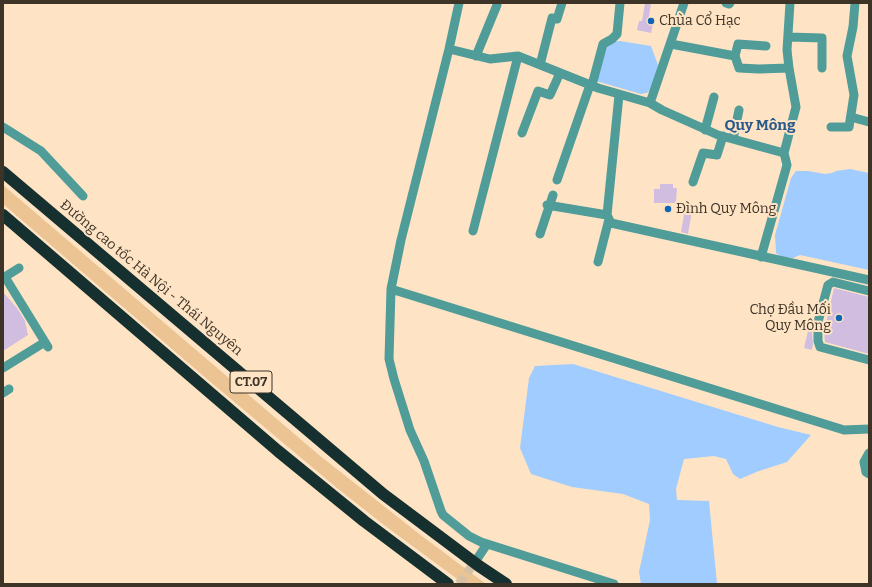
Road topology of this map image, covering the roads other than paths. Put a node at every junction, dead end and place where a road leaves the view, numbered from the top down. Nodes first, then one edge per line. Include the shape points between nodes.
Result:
1 (459, 3) edge
2 (562, 3) edge
3 (620, 3) edge
4 (684, 3) edge
5 (726, 3) edge
6 (730, 3) edge
7 (790, 3) edge
8 (855, 3) edge
9 (497, 5) dead end
10 (789, 37) junction
11 (671, 44) junction
12 (766, 46) dead end
13 (449, 49) junction
14 (476, 56) junction
15 (518, 56) junction
16 (735, 56) junction
17 (540, 65) junction
18 (789, 68) junction
19 (822, 68) dead end
20 (560, 73) junction
21 (591, 85) junction
22 (619, 95) junction
23 (714, 96) dead end
24 (650, 103) junction
25 (739, 110) dead end
26 (851, 117) junction
27 (869, 122) edge
28 (3, 127) edge
29 (831, 127) dead end
30 (705, 130) junction
31 (522, 133) dead end
32 (723, 136) junction
33 (733, 139) junction
34 (784, 153) junction
35 (3, 172) edge
36 (557, 180) dead end
37 (693, 182) dead end
38 (553, 195) dead end
39 (83, 196) dead end
40 (548, 204) junction
41 (3, 215) edge
42 (608, 217) junction
43 (473, 231) dead end
44 (540, 234) dead end
45 (761, 257) junction
46 (598, 262) dead end
47 (19, 268) dead end
48 (4, 277) edge
49 (869, 280) edge
50 (391, 289) junction
51 (869, 291) edge
52 (869, 360) edge
53 (3, 368) edge
54 (869, 429) edge
55 (869, 453) edge
56 (869, 474) edge
57 (487, 544) junction
58 (477, 559) tunnel mouth
59 (448, 584) edge
60 (506, 584) edge
61 (614, 584) edge

1 - 13 street
2 - 17 street via 557,19 552,18
3 - 21 street via 617,34 603,44
4 - 11 street
5 - 6 street
7 - 10 street
8 - 26 street via 847,56 854,95
9 - 14 street
10 - 18 street
10 - 19 street via 822,38
11 - 16 street
11 - 24 street
12 - 16 street via 738,44
13 - 14 street
13 - 50 street
14 - 15 street via 490,59
15 - 17 street
15 - 43 street
16 - 18 street via 739,68
17 - 20 street
18 - 34 street via 796,108
20 - 21 street
20 - 31 street via 550,95 538,92
21 - 22 street
21 - 36 street
22 - 24 street
22 - 42 street
23 - 30 street
24 - 30 street
25 - 33 street
26 - 27 street
26 - 29 street via 849,127
28 - 39 street via 42,151
30 - 32 street
32 - 33 street
32 - 37 street via 717,155 703,153
33 - 34 street
34 - 45 street via 787,165
35 - 60 highway, Đường cao tốc Hà Nội - Thái Nguyên / CT.07 via 383,494
38 - 40 street
40 - 42 street
40 - 44 street
41 - 59 highway, CT.07 via 285,456 364,521
42 - 45 street via 611,223
42 - 46 street
45 - 49 street
47 - 48 street
48 - 53 street via 46,344
50 - 54 street via 844,430
50 - 57 street via 389,359 410,430 443,515 469,536
51 - 52 street via 833,282 828,285 818,322 818,341 820,347
55 - 56 street via 864,462
57 - 58 street
57 - 61 street

